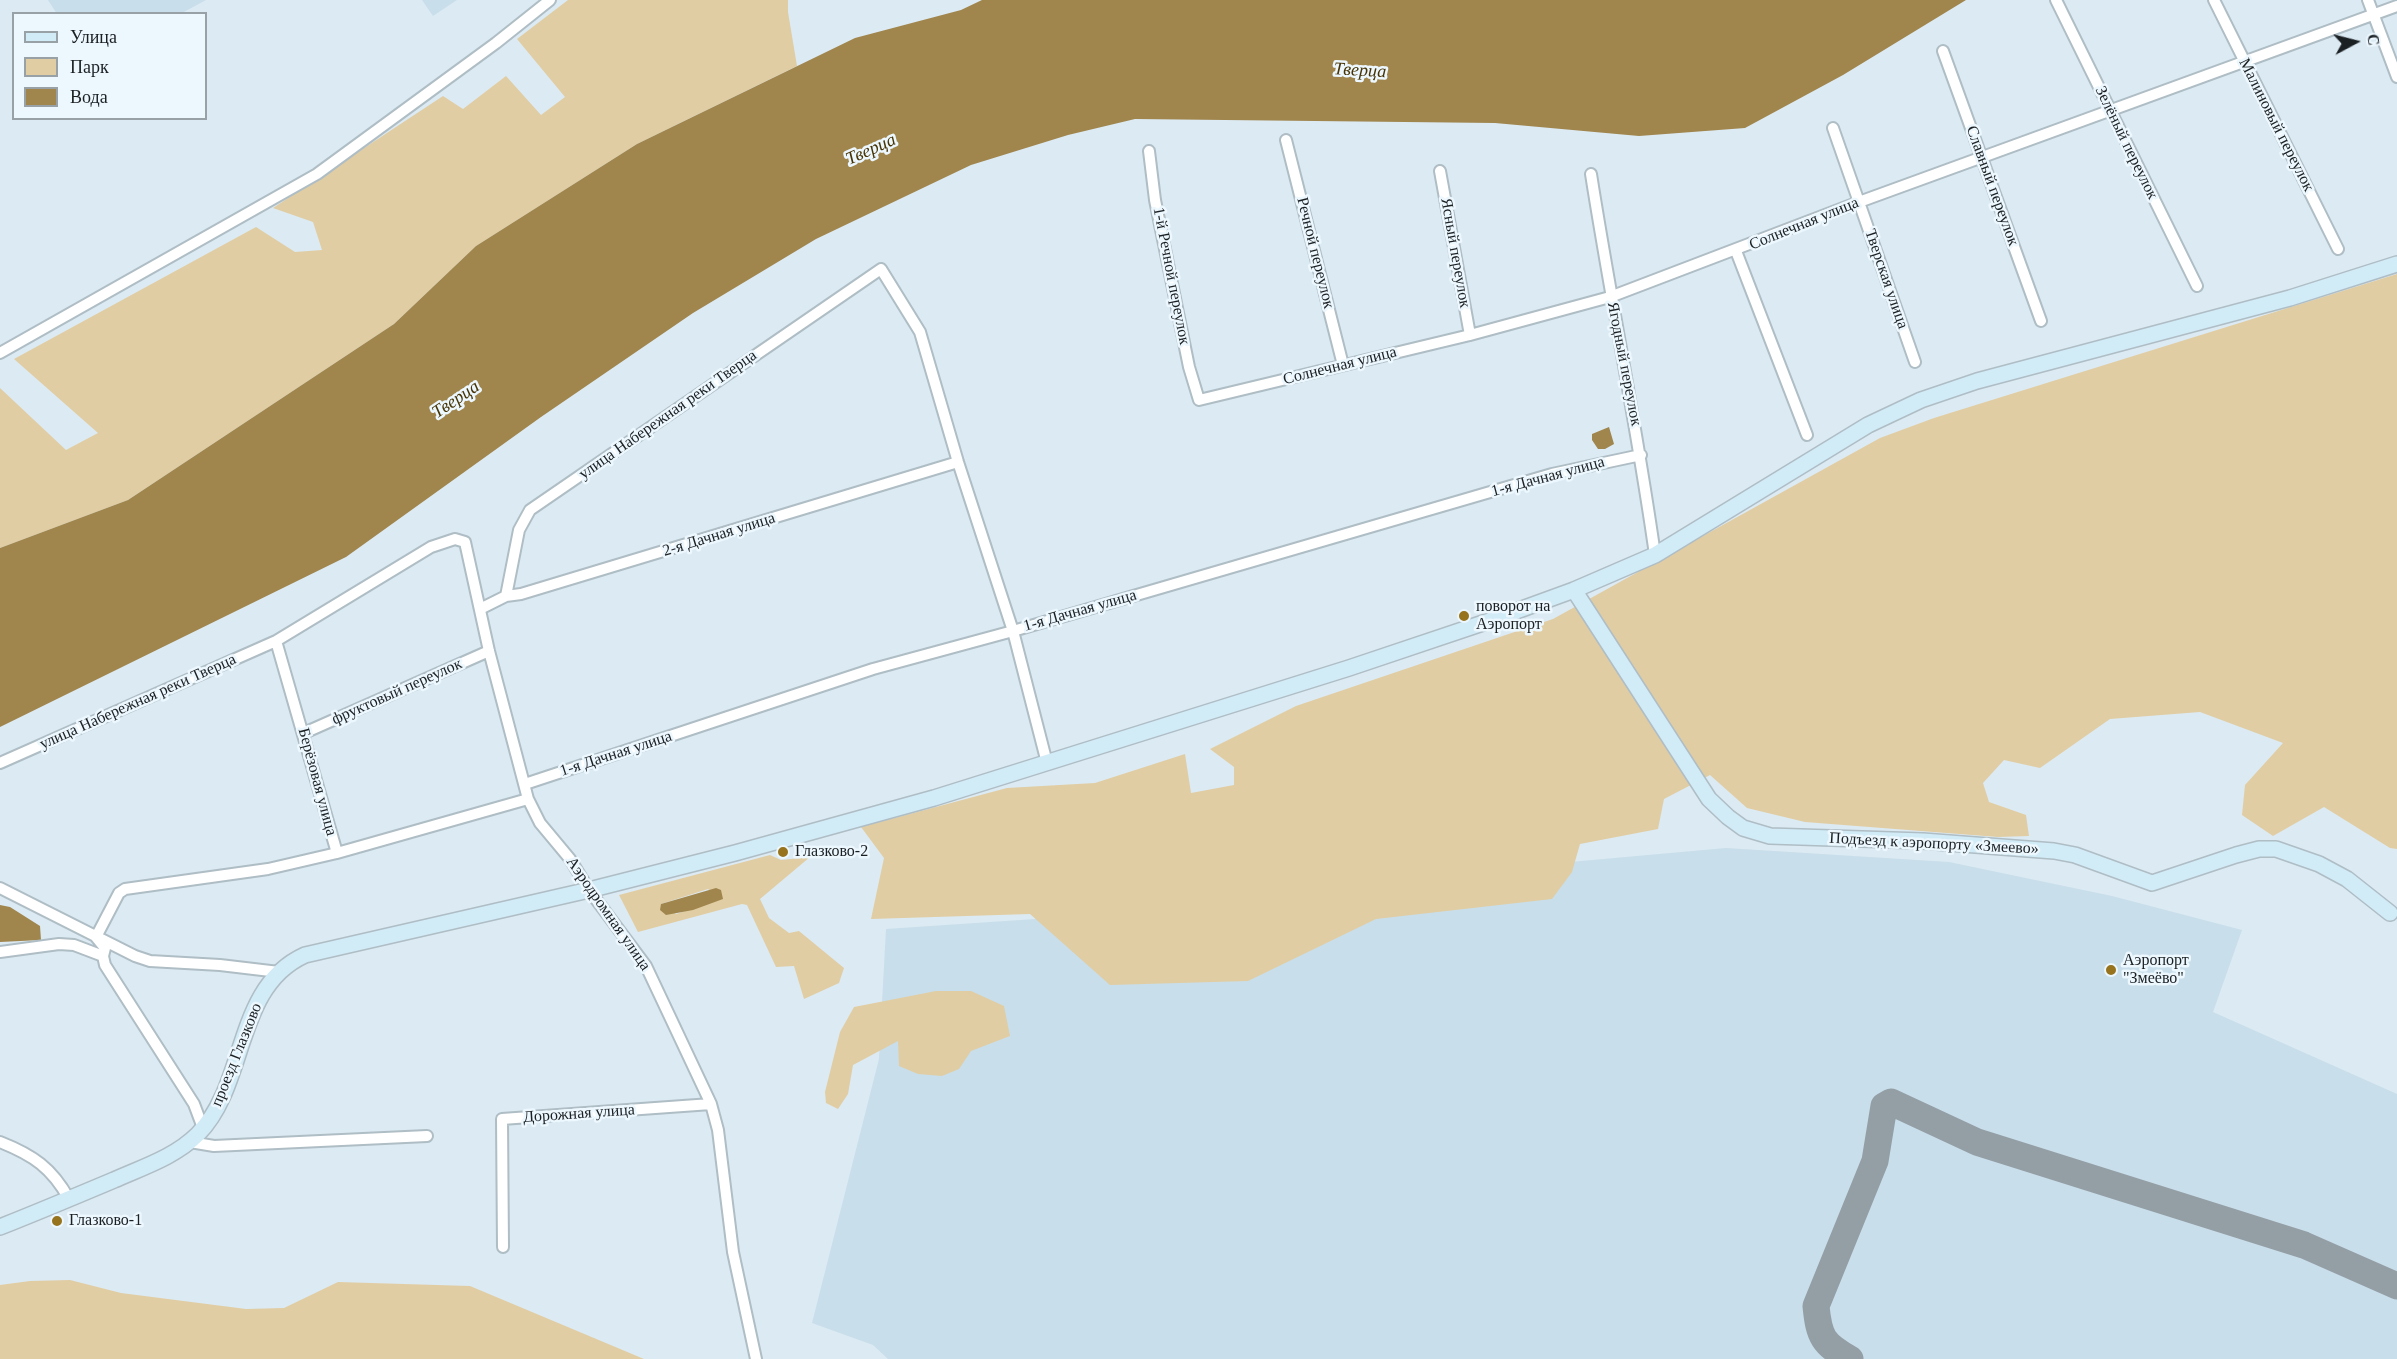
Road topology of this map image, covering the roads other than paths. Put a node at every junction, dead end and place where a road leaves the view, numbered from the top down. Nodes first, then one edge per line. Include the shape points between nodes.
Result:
1 (550, 0) edge
2 (2056, 0) edge
3 (2214, 0) edge
4 (2368, 0) edge
5 (2397, 6) edge
6 (2374, 15) junction
7 (1942, 51) dead end
8 (2245, 62) junction
9 (2397, 77) edge
10 (2110, 111) junction
11 (1833, 128) dead end
12 (1286, 140) dead end
13 (1149, 151) dead end
14 (1982, 157) junction
15 (1440, 171) dead end
16 (1591, 174) dead end
17 (1859, 202) junction
18 (2338, 249) dead end
19 (1736, 251) junction
20 (2397, 264) edge
21 (2197, 286) dead end
22 (1610, 297) junction
23 (2041, 321) dead end
24 (1470, 334) junction
25 (0, 353) edge
26 (1915, 362) dead end
27 (1343, 365) junction
28 (1198, 400) joint
29 (1807, 435) dead end
30 (1641, 455) junction
31 (958, 462) junction
32 (1655, 555) junction
33 (1574, 590) junction
34 (506, 596) junction
35 (480, 609) junction
36 (1013, 631) junction
37 (276, 641) junction
38 (489, 651) junction
39 (304, 733) junction
40 (0, 763) edge
41 (1047, 763) junction
42 (525, 784) junction
43 (528, 798) junction
44 (337, 853) junction
45 (0, 888) edge
46 (589, 890) junction
47 (2390, 913) dead end
48 (96, 937) junction
49 (0, 952) edge
50 (103, 956) junction
51 (279, 972) junction
52 (711, 1104) junction
53 (203, 1128) junction
54 (427, 1136) dead end
55 (0, 1142) edge
56 (190, 1142) junction
57 (69, 1199) junction
58 (0, 1227) edge
59 (503, 1247) dead end
60 (756, 1359) edge

1 - 25 street via 317,174
2 - 10 street, Зелёный переулок
3 - 8 street, Малиновый переулок
4 - 6 street
5 - 6 street, Солнечная улица
6 - 8 street, Солнечная улица
6 - 9 street
7 - 14 street, Славный переулок
8 - 10 street, Солнечная улица
8 - 18 street, Малиновый переулок
10 - 14 street, Солнечная улица
10 - 21 street, Зелёный переулок
11 - 17 street, Тверская улица
12 - 27 street, Речной переулок
13 - 28 street, 1-й Речной переулок via 1155,200
14 - 17 street, Солнечная улица
14 - 23 street, Славный переулок
15 - 24 street, Ясный переулок
16 - 22 street, Ягодный переулок
17 - 19 street, Солнечная улица
17 - 26 street, Тверская улица
19 - 22 street, Солнечная улица
19 - 29 street
20 - 32 main road, проезд Глазково via 2290,298 1977,381 1921,400 1849,436
22 - 24 street, Солнечная улица
22 - 30 street, Ягодный переулок
24 - 27 street, Солнечная улица
27 - 28 street, Солнечная улица
30 - 32 street, Ягодный переулок
30 - 36 street, 1-я Дачная улица via 1552,474
31 - 34 street, 2-я Дачная улица
31 - 34 street, улица Набережная реки Тверца via 920,332 881,269 530,510 519,530
31 - 36 street
32 - 33 main road, проезд Глазково
33 - 41 main road, проезд Глазково via 1349,668
33 - 47 main road, Подъезд к аэропорту «Змеево» via 1704,791 1728,817 1753,832 2054,851 2151,883 2236,855 2276,849 2347,879
34 - 35 street, 2-я Дачная улица
35 - 37 street, Аэродромная улица via 465,542 455,539 431,547
35 - 38 street, Аэродромная улица
36 - 41 street
36 - 42 street, 1-я Дачная улица via 873,669
37 - 39 street, Берёзовая улица
37 - 40 street, улица Набережная реки Тверца
38 - 39 street, фруктовый переулок
38 - 42 street, Аэродромная улица
39 - 44 street, Берёзовая улица
41 - 46 main road, проезд Глазково via 934,798
42 - 43 street, Аэродромная улица
43 - 44 street
43 - 46 street, Аэродромная улица via 540,823 570,858
44 - 48 street, Берёзовая улица via 268,869 125,889 119,893
45 - 48 street
46 - 51 main road, проезд Глазково via 323,949 296,959
46 - 52 street, Аэродромная улица via 646,966
48 - 50 street via 105,948
48 - 51 street via 150,961
49 - 50 street via 59,944
50 - 53 street via 105,965 194,1104
51 - 53 main road, проезд Глазково via 258,1000 221,1100
52 - 59 street, Дорожная улица via 502,1119
52 - 60 street, Аэродромная улица via 718,1130 733,1252
53 - 56 main road, проезд Глазково
54 - 56 street via 214,1146
55 - 57 street via 30,1154 60,1182
56 - 57 main road, проезд Глазково via 162,1159
57 - 58 main road, проезд Глазково

